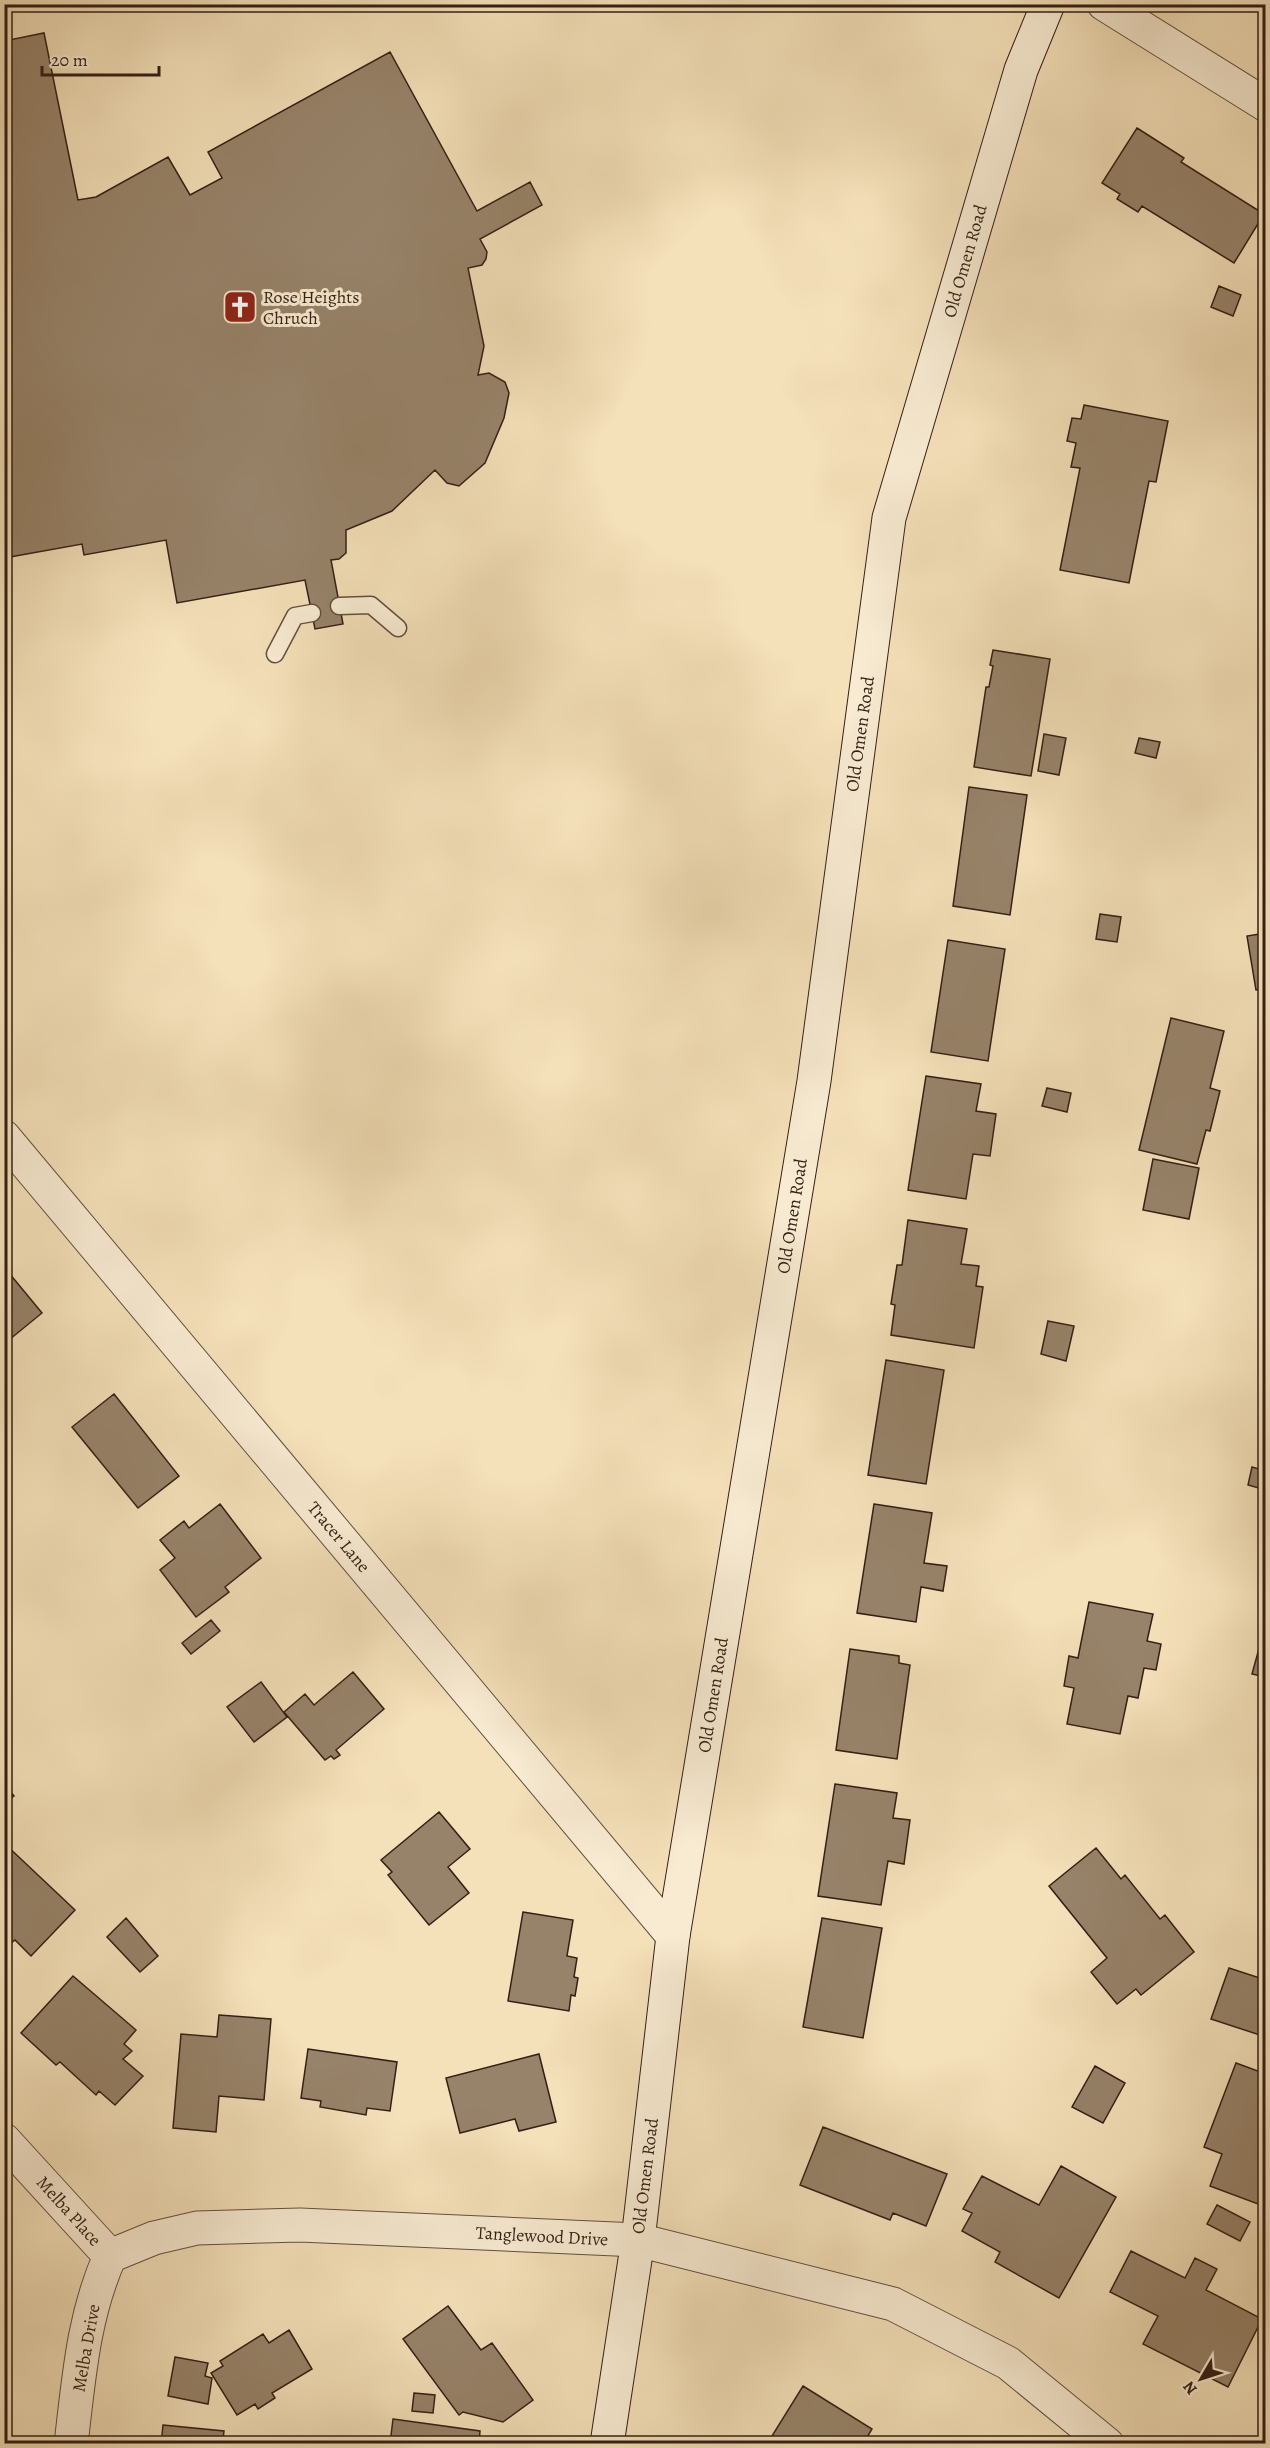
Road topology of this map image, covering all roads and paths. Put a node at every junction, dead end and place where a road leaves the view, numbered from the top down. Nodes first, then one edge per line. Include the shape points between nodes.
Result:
1 (1048, 4) edge
2 (1104, 4) edge
3 (1266, 105) edge
4 (339, 606) dead end
5 (312, 613) dead end
6 (398, 627) dead end
7 (275, 654) dead end
8 (6, 1142) edge
9 (673, 1936) junction
10 (4, 2140) edge
11 (638, 2240) junction
12 (110, 2256) junction
13 (71, 2444) edge
14 (607, 2444) edge
15 (1107, 2444) edge

1 - 9 street, Old Omen Road via 1021,70 889,518 814,1081
2 - 3 street
4 - 6 lane via 371,605
5 - 7 lane via 295,616
8 - 9 street, Tracer Lane
9 - 11 street, Old Omen Road
10 - 12 street, Melba Place
11 - 12 street, Tanglewood Drive via 288,2225 196,2228 154,2238
11 - 14 street, Old Omen Road
11 - 15 street, Tanglewood Drive via 893,2304 1008,2364
12 - 13 street, Melba Drive via 85,2329

